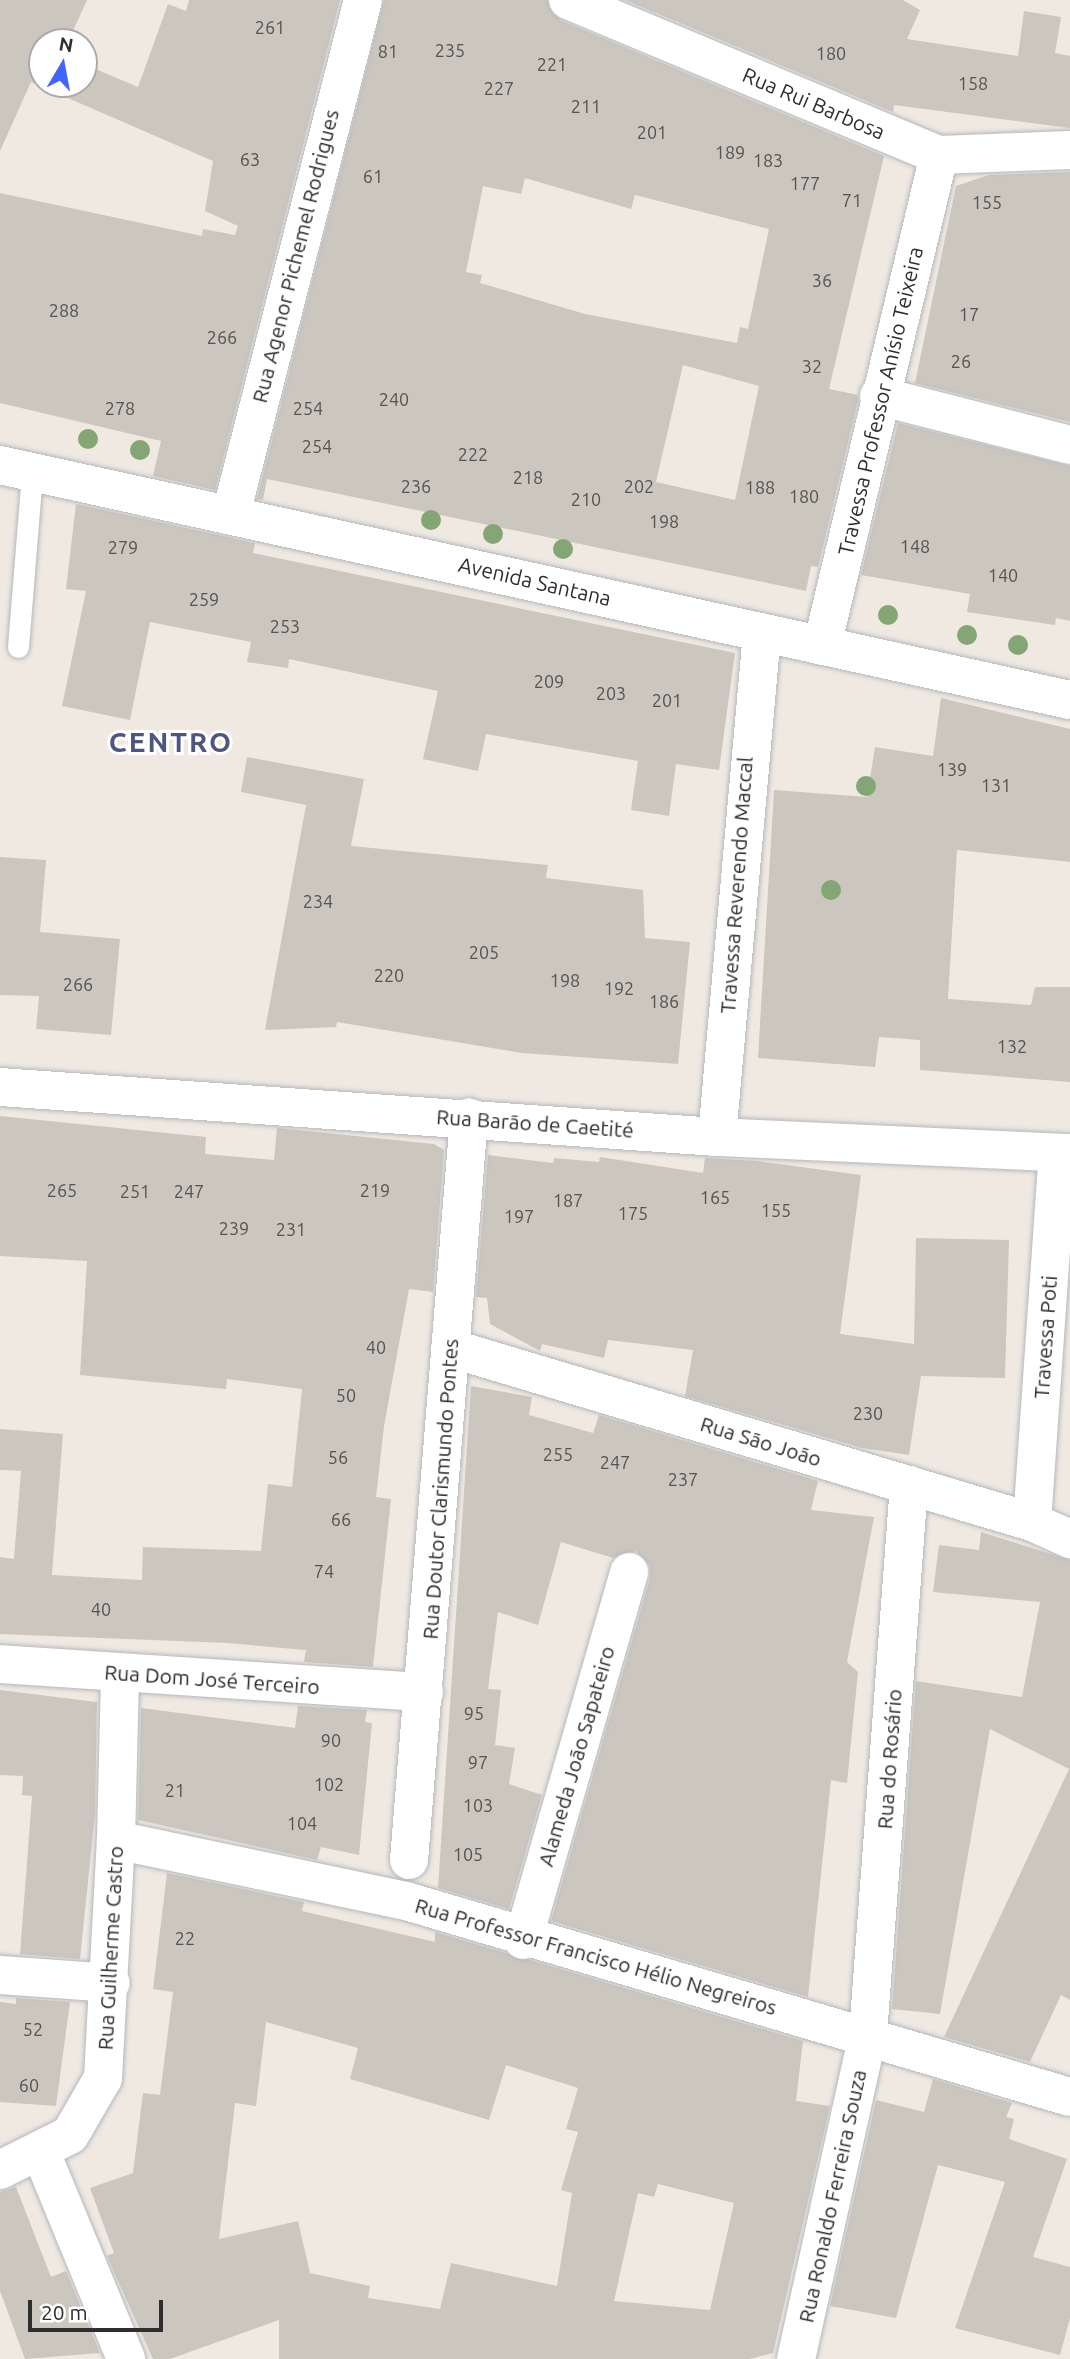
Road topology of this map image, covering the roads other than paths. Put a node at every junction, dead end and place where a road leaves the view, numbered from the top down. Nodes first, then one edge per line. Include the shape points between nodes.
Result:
1 (363, 0) edge
2 (568, 0) edge
3 (1070, 150) edge
4 (939, 155) junction
5 (879, 396) junction
6 (1070, 445) edge
7 (16, 469) edge
8 (230, 514) junction
9 (762, 633) junction
10 (822, 646) junction
11 (18, 647) dead end
12 (1070, 700) edge
13 (0, 1087) edge
14 (469, 1117) junction
15 (717, 1137) junction
16 (1064, 1153) edge
17 (450, 1348) junction
18 (909, 1485) junction
19 (1032, 1522) junction
20 (1070, 1539) edge
21 (629, 1572) dead end
22 (0, 1664) edge
23 (120, 1674) junction
24 (424, 1692) junction
25 (116, 1840) junction
26 (409, 1860) dead end
27 (523, 1940) junction
28 (0, 1975) edge
29 (111, 1983) junction
30 (869, 2034) junction
31 (1070, 2097) edge
32 (40, 2150) junction
33 (0, 2170) edge
34 (126, 2359) edge
35 (796, 2359) edge

1 - 8 street, Rua Agenor Pichemel Rodrigues
2 - 4 street, Rua Rui Barbosa
3 - 4 street, Rua Rui Barbosa
4 - 5 street, Travessa Professor Anísio Teixeira
5 - 6 street
5 - 10 street, Travessa Professor Anísio Teixeira
7 - 8 street, Avenida Santana
7 - 11 lane
8 - 9 street, Avenida Santana
9 - 10 street, Avenida Santana
9 - 15 street, Travessa Reverendo Maccal
10 - 12 street, Avenida Santana
13 - 14 street, Rua Barão de Caetité
14 - 15 street, Rua Barão de Caetité
14 - 17 street, Rua Doutor Clarismundo Pontes
15 - 16 street, Rua Barão de Caetité
16 - 19 street, Travessa Poti
17 - 18 street, Rua São João
17 - 24 street, Rua Doutor Clarismundo Pontes
18 - 19 street, Rua São João
18 - 30 street, Rua do Rosário
19 - 20 street, Rua São João
21 - 27 street, Alameda João Sapateiro
22 - 23 street, Rua Dom José Terceiro
23 - 24 street, Rua Dom José Terceiro
23 - 25 street, Rua Guilherme Castro
24 - 26 street, Rua Doutor Clarismundo Pontes
25 - 27 street, Rua Professor Francisco Hélio Negreiros via 406,1901
25 - 29 street, Rua Guilherme Castro
27 - 30 street, Rua Professor Francisco Hélio Negreiros
28 - 29 street
29 - 32 street, Rua Guilherme Castro via 99,2088 70,2136
30 - 31 street, Rua Professor Francisco Hélio Negreiros
30 - 35 street, Rua Ronaldo Ferreira Souza
32 - 33 street, Rua Guilherme Castro
32 - 34 street

